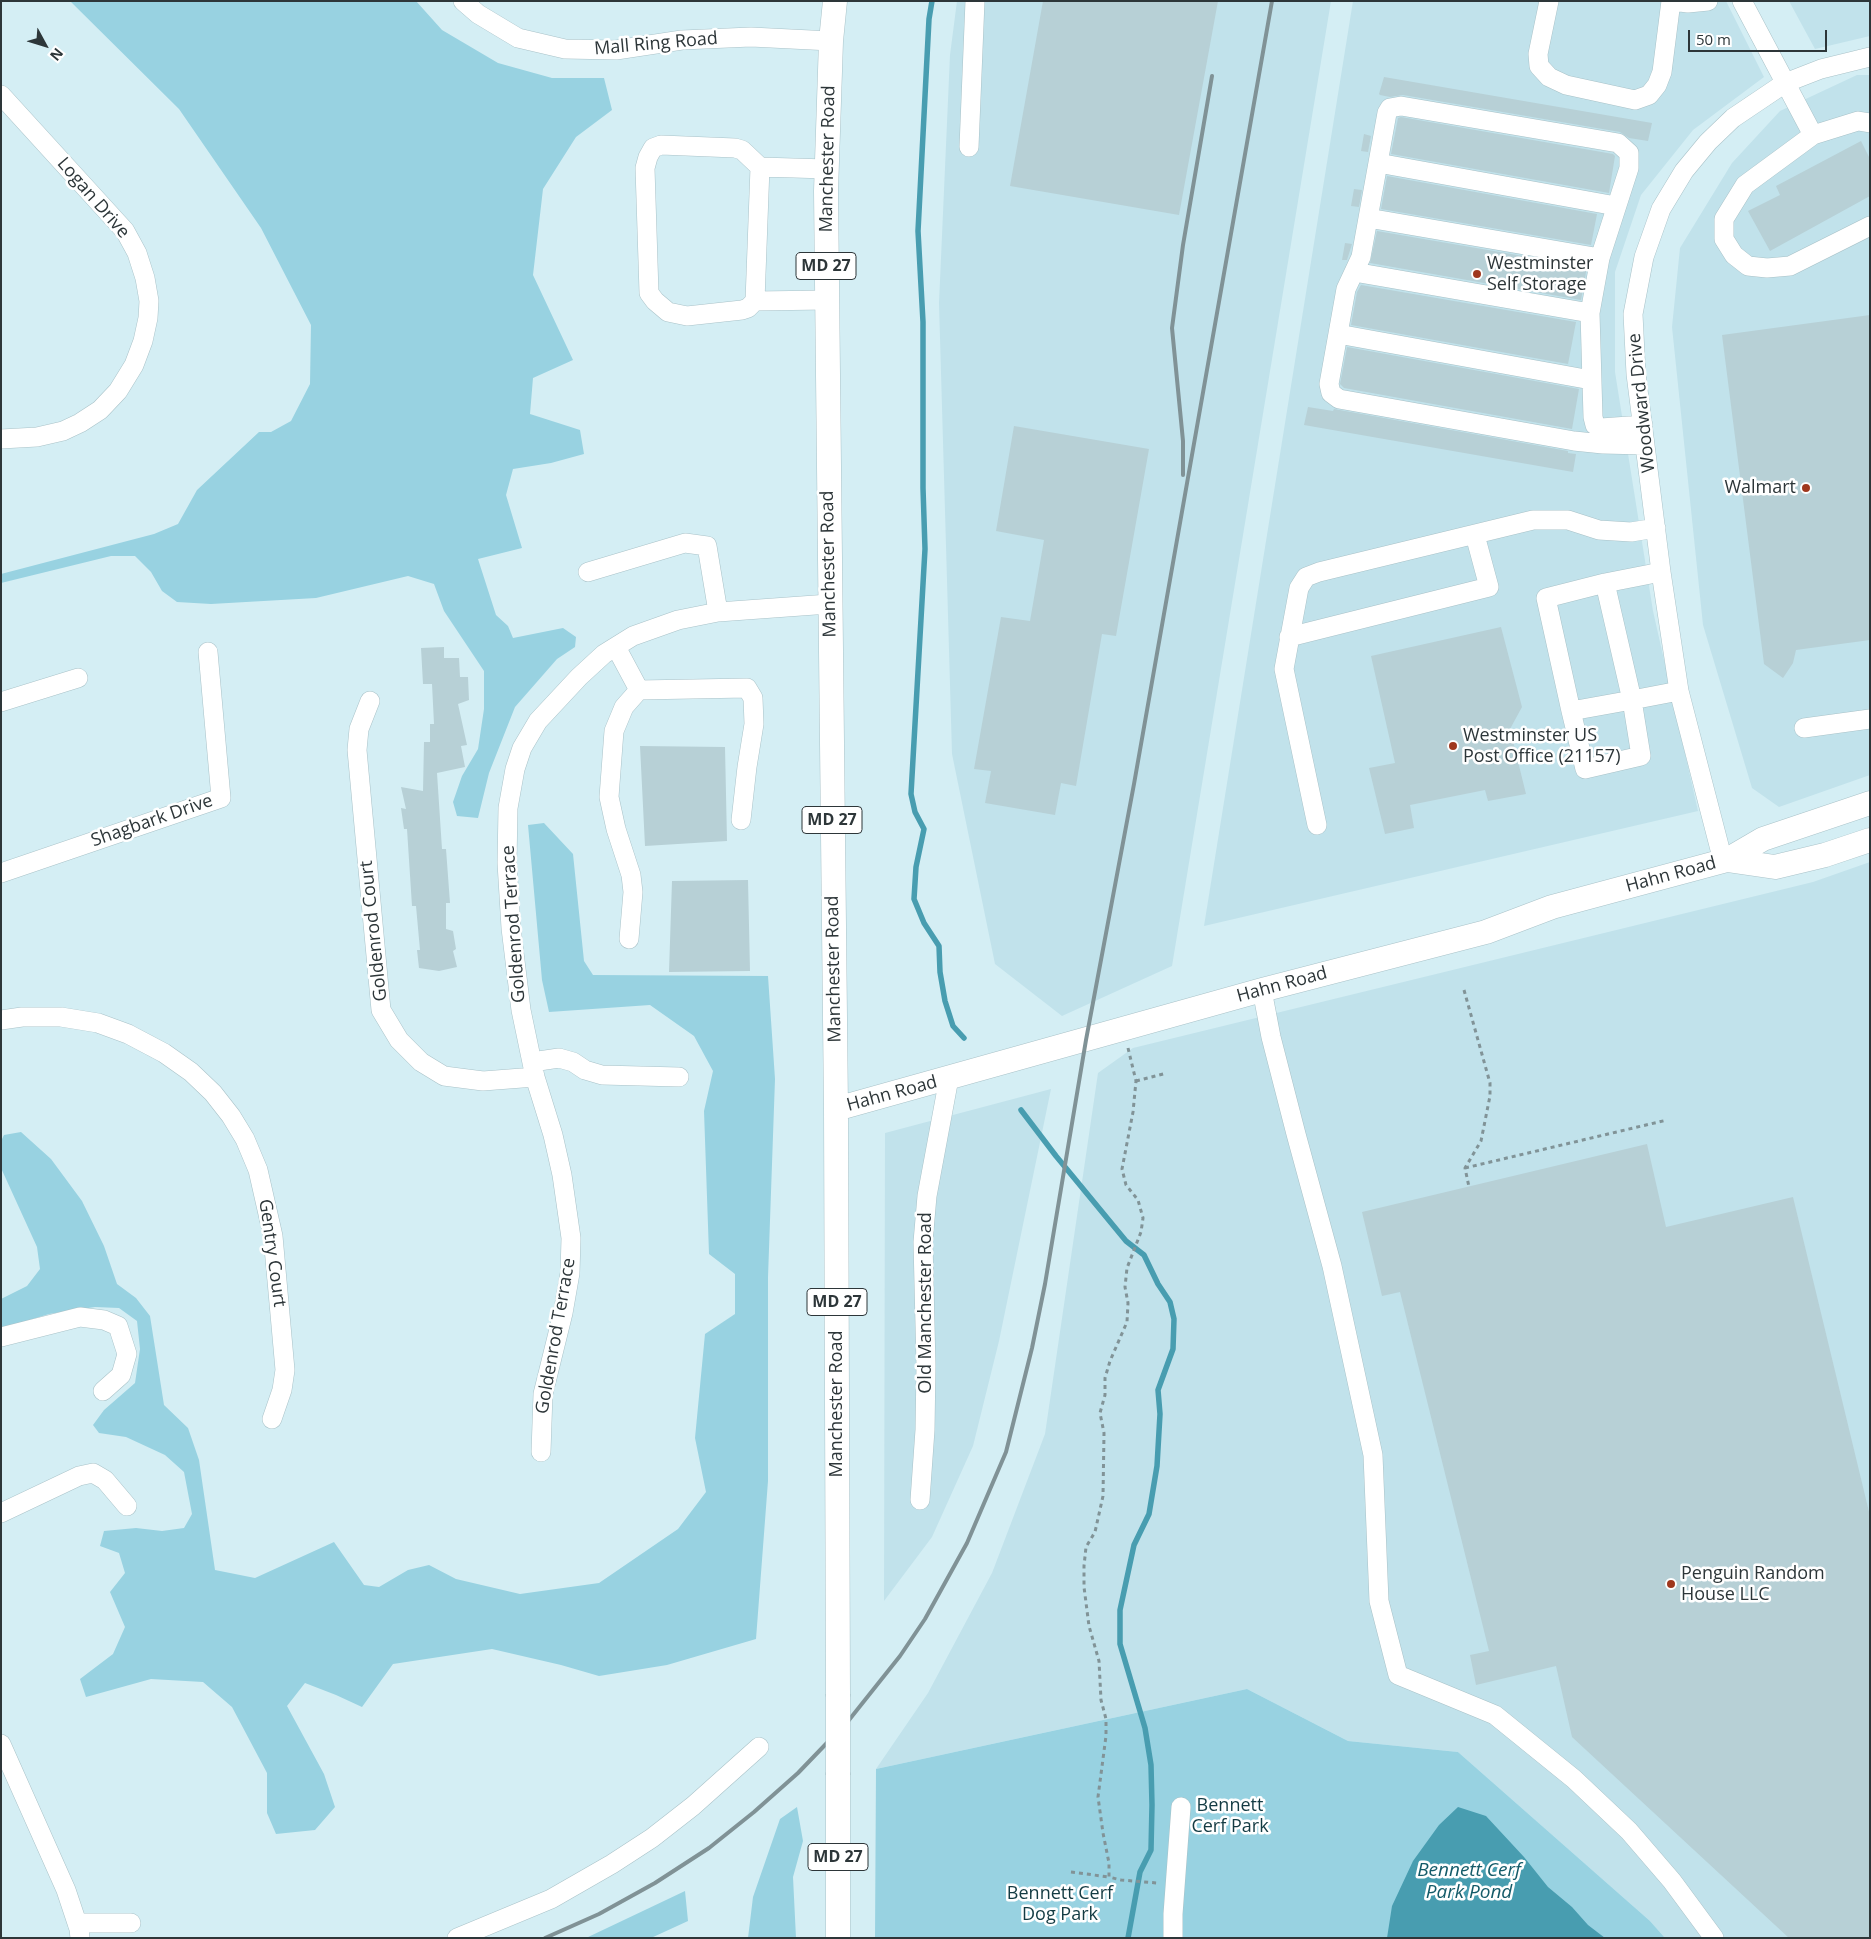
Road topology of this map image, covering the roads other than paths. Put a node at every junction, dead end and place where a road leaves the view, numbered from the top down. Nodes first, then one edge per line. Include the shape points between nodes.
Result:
1 (464, 1) edge
2 (835, 1) edge
3 (975, 1) edge
4 (1549, 1) edge
5 (1672, 1) edge
6 (1708, 1) edge
7 (1742, 1) edge
8 (831, 41) junction
9 (1870, 57) edge
10 (1784, 83) junction
11 (1, 94) edge
12 (1870, 124) edge
13 (1813, 135) junction
14 (969, 147) dead end
15 (1378, 163) junction
16 (760, 167) junction
17 (826, 169) junction
18 (1616, 206) junction
19 (1368, 218) junction
20 (1870, 226) edge
21 (1600, 258) junction
22 (1354, 272) junction
23 (827, 300) junction
24 (755, 301) junction
25 (1590, 313) junction
26 (1338, 334) junction
27 (1592, 380) junction
28 (1643, 425) junction
29 (1, 438) edge
30 (1645, 445) junction
31 (1656, 528) junction
32 (1475, 536) junction
33 (588, 572) dead end
34 (1661, 572) junction
35 (1604, 583) junction
36 (829, 604) junction
37 (718, 612) junction
38 (1289, 638) junction
39 (616, 647) junction
40 (208, 652) dead end
41 (78, 678) dead end
42 (639, 690) junction
43 (1679, 690) junction
44 (1632, 700) junction
45 (370, 701) dead end
46 (1, 702) edge
47 (1571, 711) junction
48 (1870, 718) edge
49 (1804, 728) dead end
50 (1870, 802) edge
51 (741, 820) dead end
52 (1316, 825) dead end
53 (1870, 840) edge
54 (1725, 861) junction
55 (1, 873) edge
56 (629, 939) dead end
57 (1262, 990) junction
58 (1, 1020) edge
59 (533, 1069) junction
60 (679, 1077) dead end
61 (949, 1078) junction
62 (836, 1108) junction
63 (1, 1337) edge
64 (103, 1391) dead end
65 (272, 1419) dead end
66 (541, 1452) dead end
67 (920, 1500) dead end
68 (127, 1506) dead end
69 (1, 1513) edge
70 (1, 1744) edge
71 (759, 1747) dead end
72 (1181, 1807) dead end
73 (131, 1923) dead end
74 (78, 1930) edge
75 (457, 1938) edge
76 (838, 1938) edge
77 (1173, 1938) edge
78 (1714, 1938) edge

1 - 8 street, Mall Ring Road via 478,14 518,38 565,49 616,50 682,40 751,37
2 - 8 main road, Manchester Road / MD 27
3 - 14 street
4 - 5 street via 1538,54 1539,66 1549,77 1566,85 1635,100 1649,95 1662,72
5 - 6 street
7 - 10 street
8 - 17 main road, Manchester Road / MD 27
9 - 10 street, Woodward Drive via 1821,69
10 - 13 street
10 - 28 street, Woodward Drive via 1733,118 1708,142 1684,171 1661,209 1644,257 1633,314
11 - 29 street, Logan Drive via 125,231 137,253 149,301 143,341 134,365 118,392 100,410 63,431 37,437
12 - 13 street via 1858,121
13 - 20 street via 1744,185 1724,219 1724,239 1734,255 1748,266 1790,266
15 - 18 street
15 - 18 street via 1387,113 1396,106 1618,143 1627,149 1631,158
15 - 19 street
16 - 17 street
16 - 24 street
16 - 24 street via 742,150 735,148 661,145 653,148 645,168 649,293 654,301 668,312 687,316 742,310
17 - 23 main road, Manchester Road / MD 27
18 - 21 street
19 - 21 street
19 - 22 street
21 - 25 street
22 - 25 street
22 - 26 street via 1346,289
23 - 24 street
23 - 36 main road, Manchester Road / MD 27
25 - 27 street
26 - 27 street
26 - 30 street via 1328,388 1336,398 1574,441
27 - 28 street via 1595,425 1601,428
28 - 30 street, Woodward Drive
30 - 31 street, Woodward Drive
31 - 32 street via 1631,532 1599,530 1568,520 1533,520
31 - 34 street, Woodward Drive
32 - 38 street via 1306,576 1299,588
32 - 38 street via 1489,587
33 - 37 street via 685,543 708,546
34 - 35 street
34 - 43 street, Woodward Drive
35 - 44 street
35 - 47 street via 1546,598
36 - 37 street, Goldenrod Terrace
36 - 62 main road, Manchester Road / MD 27
37 - 39 street, Goldenrod Terrace via 678,620 633,636
38 - 52 street via 1284,670
39 - 42 street
39 - 59 street, Goldenrod Terrace via 579,677 538,721 522,748 515,769 508,808 506,863 521,1010
40 - 55 street, Shagbark Drive via 221,798
41 - 46 street
42 - 51 street via 747,688 753,698 754,724
42 - 56 street via 624,707 614,732 609,797 631,874 633,892
43 - 44 street
43 - 54 street, Woodward Drive
44 - 47 street
44 - 47 street via 1641,756 1585,769
45 - 59 street, Goldenrod Court via 359,729 357,750 381,1010 399,1040 420,1062 444,1076 483,1081
48 - 49 street
50 - 54 main road, Hahn Road via 1763,839
53 - 54 main road, Hahn Road via 1775,867
54 - 57 main road, Hahn Road via 1552,907 1486,932
57 - 61 main road, Hahn Road
57 - 78 street via 1271,1037 1332,1266 1373,1455 1379,1601 1398,1675 1495,1715 1574,1780 1647,1852
58 - 65 street, Gentry Court via 22,1016 61,1017 98,1023 128,1034 191,1072 231,1116 258,1170 273,1236 284,1370 282,1390
59 - 60 street, Goldenrod Court via 559,1058 602,1075
59 - 66 street, Goldenrod Terrace via 562,1175 571,1238 570,1273 563,1313 543,1394
61 - 62 main road, Hahn Road
61 - 67 street, Old Manchester Road via 929,1186 923,1242 926,1384
62 - 76 main road, Manchester Road / MD 27, bridge
63 - 64 street via 80,1317 104,1320 118,1326 127,1354 122,1375
68 - 69 street via 105,1480 93,1473 79,1476
70 - 74 street via 66,1890
71 - 75 street via 693,1806 612,1864 551,1898
72 - 77 street
73 - 74 street

